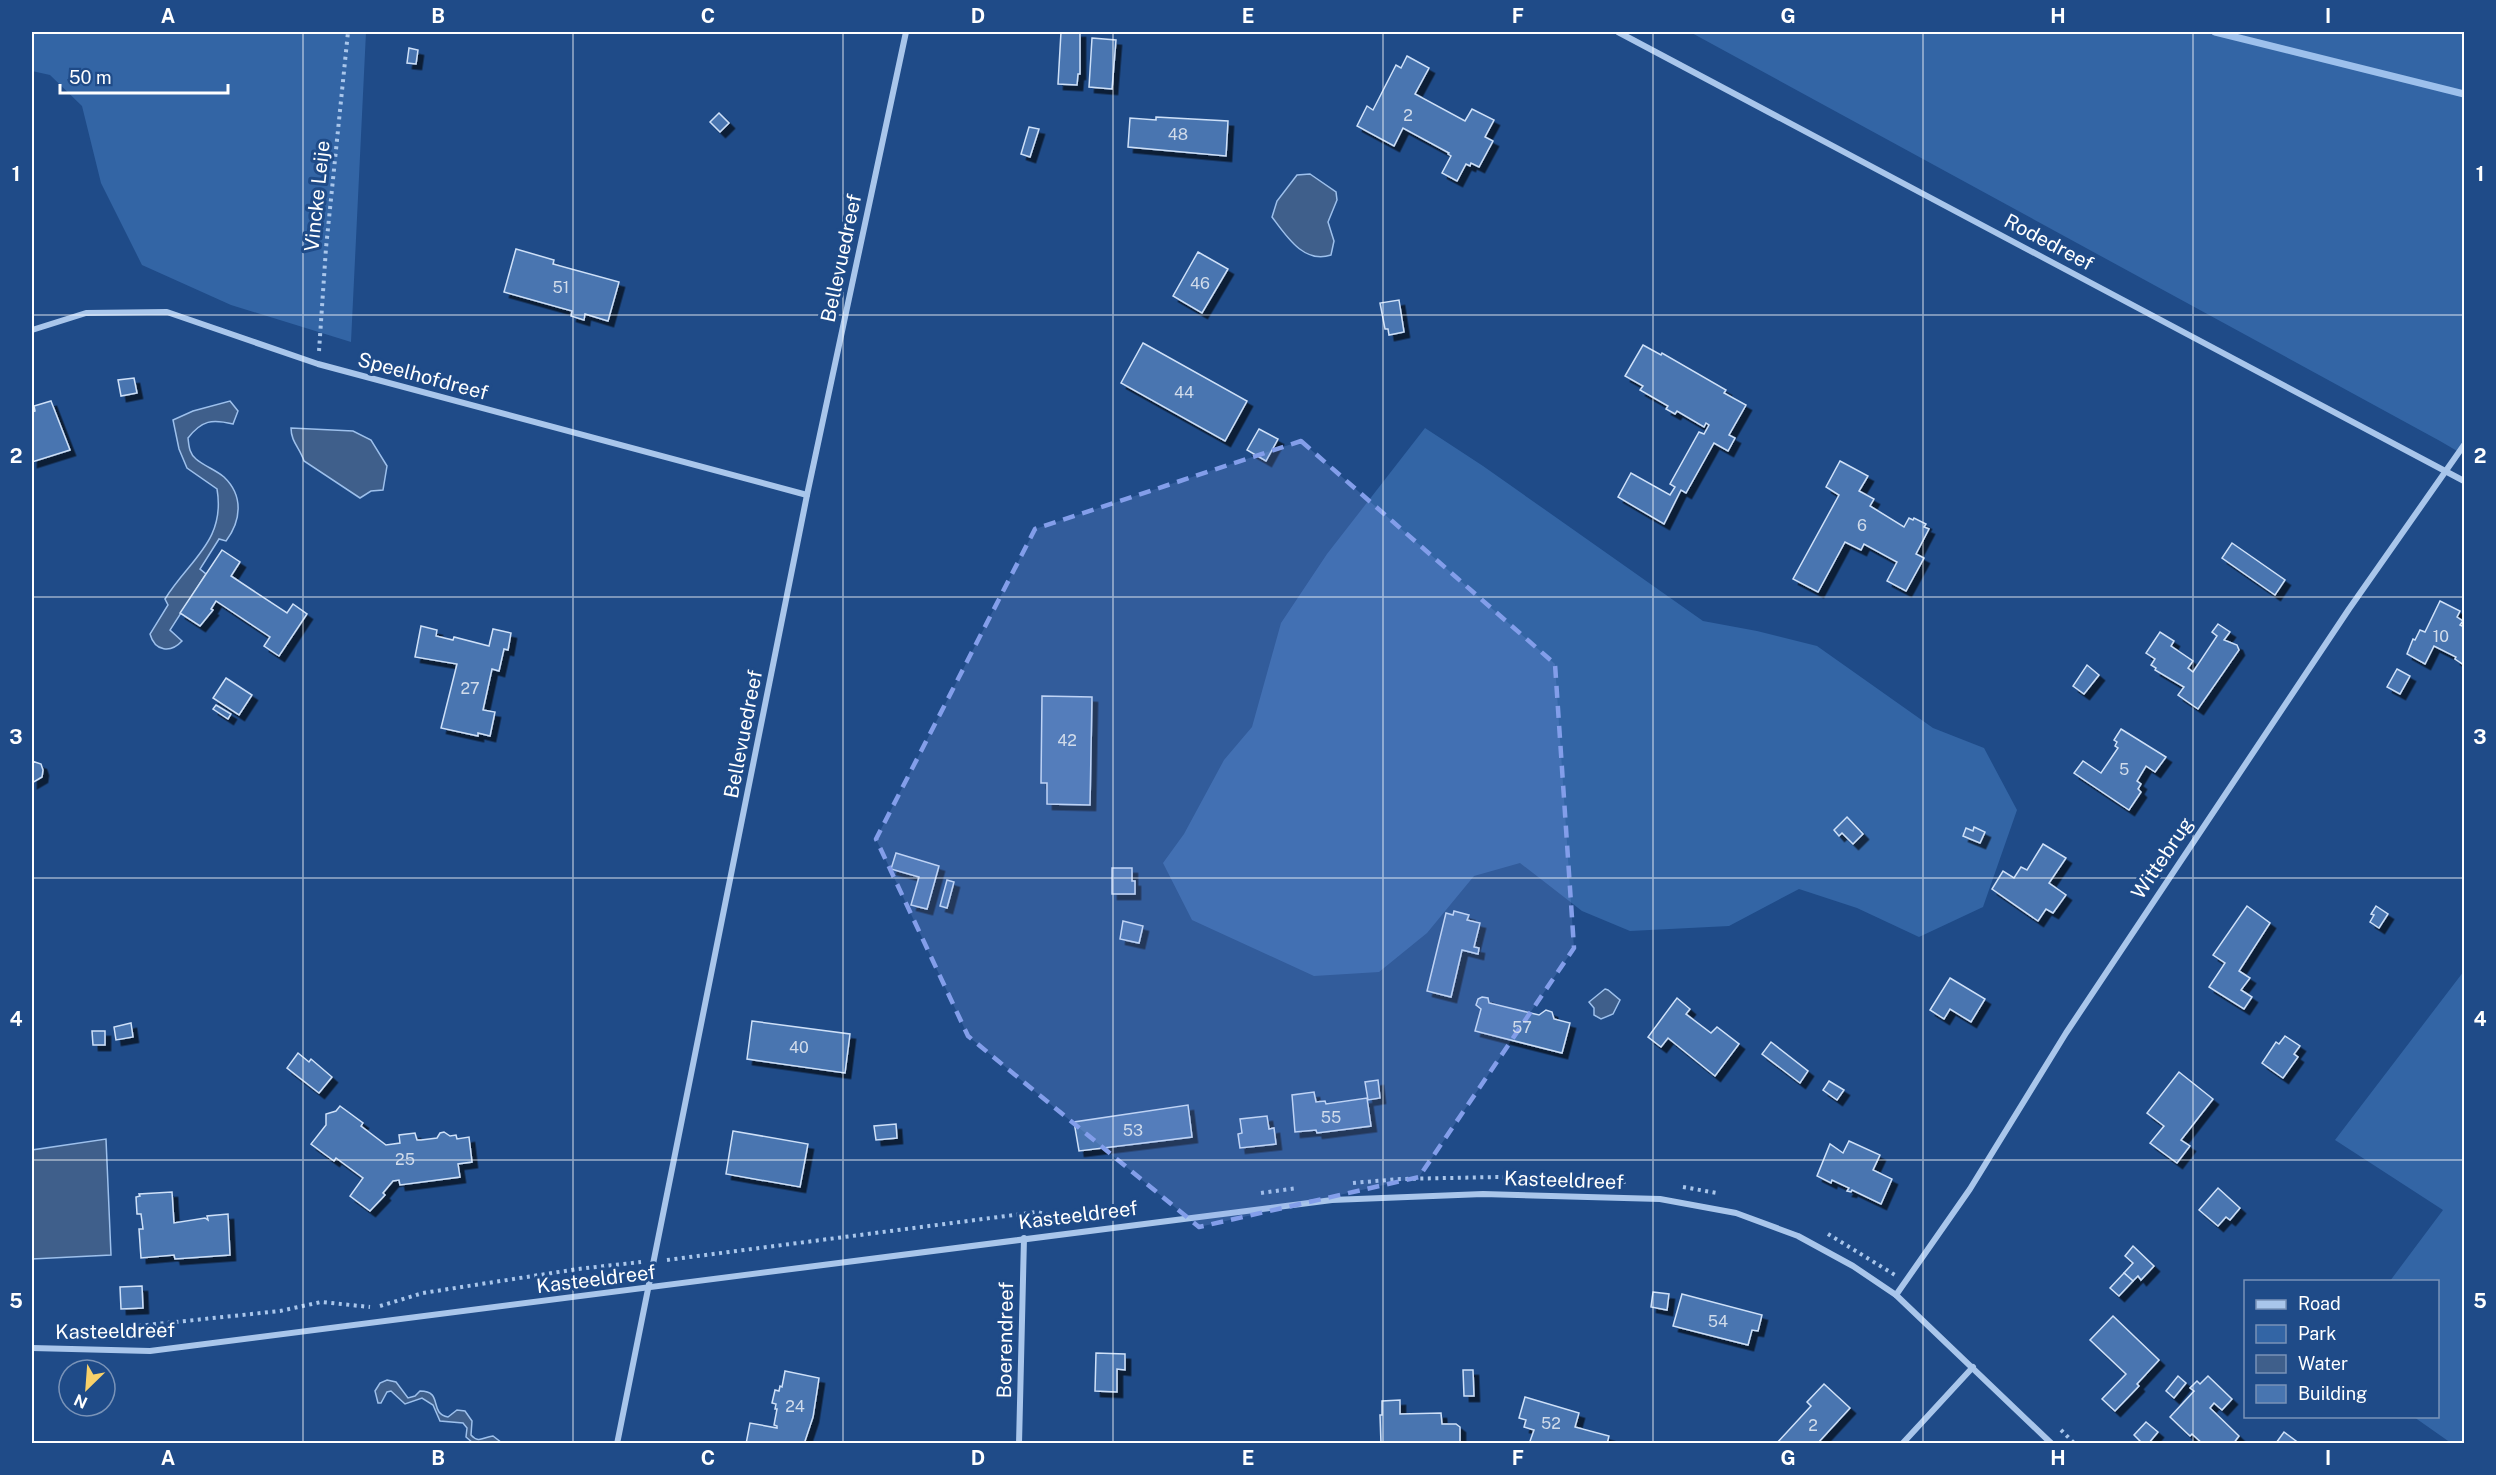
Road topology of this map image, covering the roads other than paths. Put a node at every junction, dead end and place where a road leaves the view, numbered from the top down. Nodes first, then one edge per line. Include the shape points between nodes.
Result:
1 (906, 32) edge
2 (1618, 32) edge
3 (32, 330) edge
4 (2464, 446) edge
5 (2447, 472) junction
6 (2464, 481) edge
7 (807, 495) junction
8 (1024, 1238) junction
9 (649, 1289) junction
10 (1896, 1295) junction
11 (32, 1348) edge
12 (1973, 1367) junction
13 (617, 1443) edge
14 (1019, 1443) edge
15 (1902, 1443) edge
16 (2052, 1443) edge

1 - 7 street, Bellevuedreef
2 - 5 street, Rodedreef
3 - 7 street, Speelhofdreef via 86,313 167,312 318,364
4 - 5 street, Wittebrug
5 - 6 street, Rodedreef
5 - 10 street, Wittebrug via 2289,698 2066,1033 1970,1189
7 - 9 street, Bellevuedreef
8 - 9 street, Kasteeldreef
8 - 10 street, Kasteeldreef via 1332,1200 1483,1194 1660,1199 1736,1213 1798,1236
8 - 14 street, Boerendreef
9 - 11 street, Kasteeldreef via 150,1351
9 - 13 street, Bellevuedreef
10 - 12 street, Kasteeldreef
12 - 15 street
12 - 16 street, Kasteeldreef

